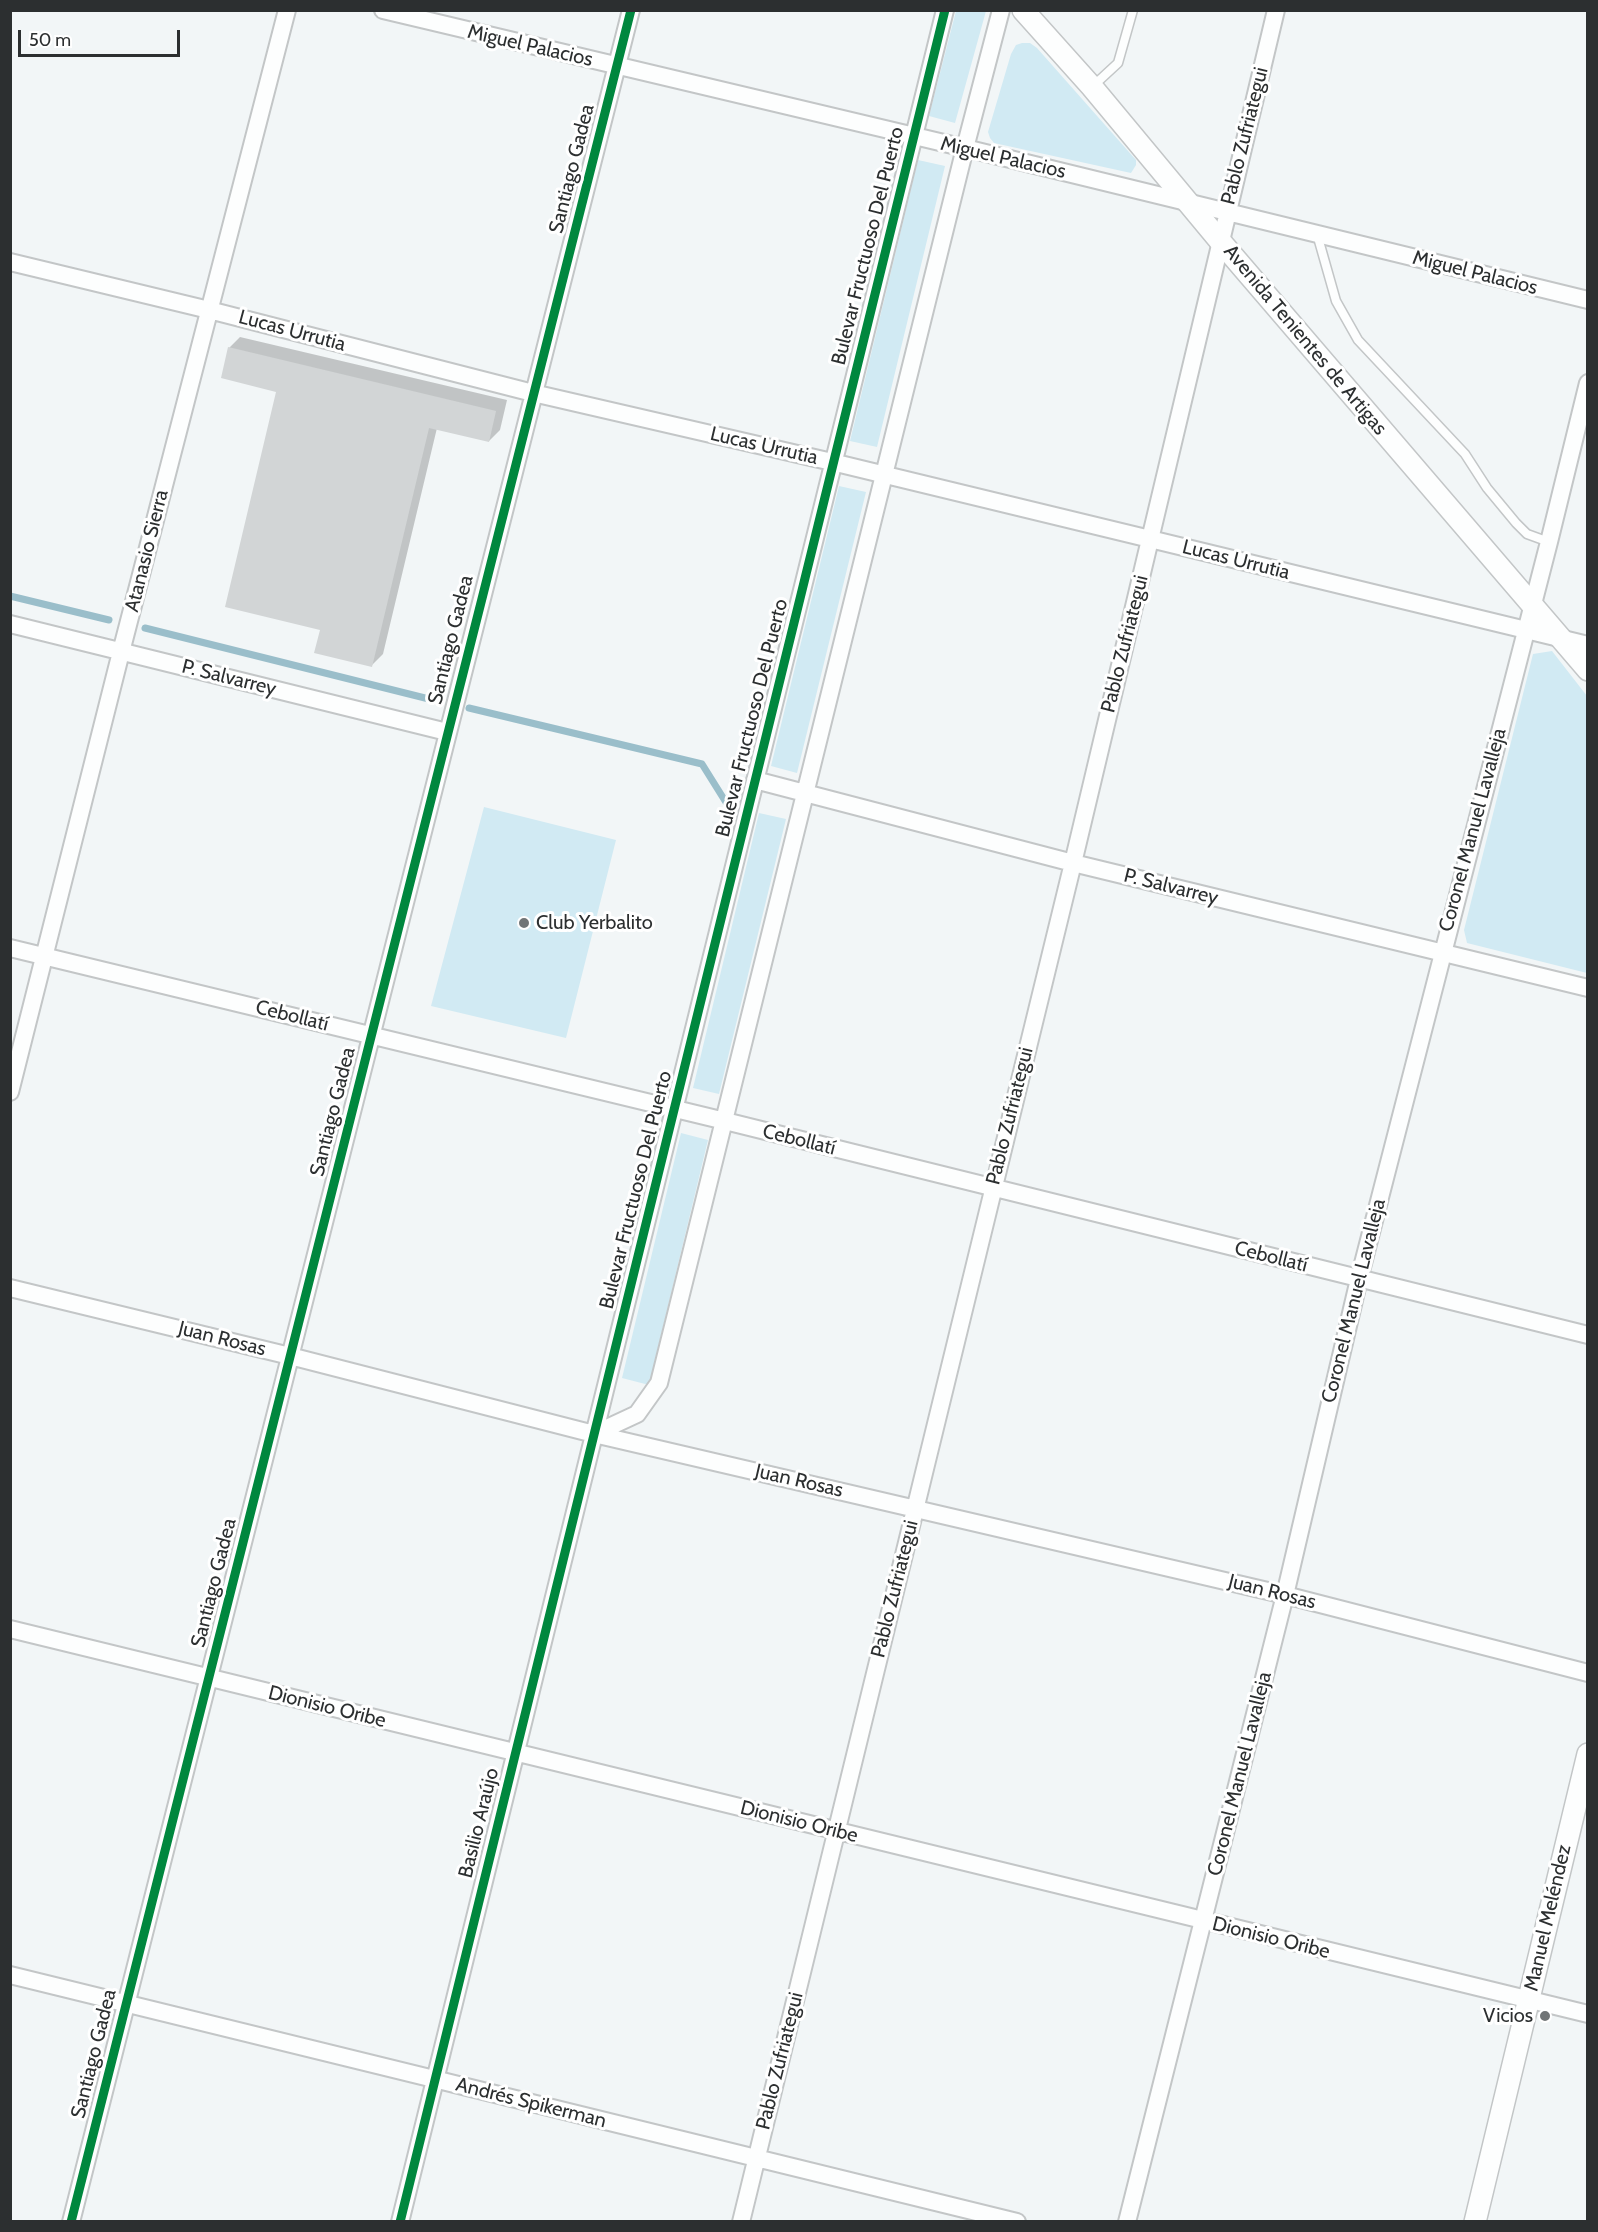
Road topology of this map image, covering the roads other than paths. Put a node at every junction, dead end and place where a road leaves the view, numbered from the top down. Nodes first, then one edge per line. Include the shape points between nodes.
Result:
1 (287, 10) edge
2 (383, 10) edge
3 (631, 10) edge
4 (945, 10) edge
5 (1001, 10) edge
6 (1133, 10) edge
7 (1276, 10) edge
8 (1030, 14) edge
9 (616, 66) junction
10 (1092, 87) junction
11 (914, 137) junction
12 (965, 148) junction
13 (1190, 204) junction
14 (1227, 213) junction
15 (1317, 234) junction
16 (1220, 240) junction
17 (10, 262) edge
18 (1587, 300) edge
19 (209, 310) junction
20 (1587, 383) edge
21 (532, 393) junction
22 (832, 462) junction
23 (884, 475) junction
24 (1151, 540) junction
25 (1549, 542) junction
26 (1532, 606) junction
27 (10, 624) edge
28 (1525, 631) junction
29 (1561, 639) junction
30 (1587, 645) edge
31 (121, 652) junction
32 (1587, 670) edge
33 (447, 732) junction
34 (755, 780) junction
35 (806, 792) junction
36 (1073, 863) junction
37 (10, 948) edge
38 (1442, 953) junction
39 (45, 956) junction
40 (1587, 988) edge
41 (371, 1036) junction
42 (10, 1092) edge
43 (675, 1109) junction
44 (725, 1121) junction
45 (992, 1188) junction
46 (1359, 1279) junction
47 (10, 1288) edge
48 (1587, 1335) edge
49 (290, 1356) junction
50 (594, 1434) junction
51 (914, 1508) junction
52 (1285, 1595) junction
53 (10, 1629) edge
54 (1587, 1673) edge
55 (209, 1677) junction
56 (515, 1754) junction
57 (1587, 1754) edge
58 (836, 1830) junction
59 (1203, 1921) junction
60 (10, 1975) edge
61 (1529, 2001) junction
62 (125, 2003) junction
63 (1587, 2014) edge
64 (435, 2080) junction
65 (756, 2158) junction
66 (71, 2222) edge
67 (400, 2222) edge
68 (741, 2222) edge
69 (1017, 2222) edge
70 (1128, 2222) edge
71 (1475, 2222) edge

1 - 19 street, Atanasio Sierra
2 - 9 street, Miguel Palacios
3 - 9 street, Santiago Gadea
4 - 11 street, Bulevar Fructuoso Del Puerto
5 - 12 street
6 - 10 lane via 1118,63
7 - 14 street, Pablo Zufriategui
8 - 10 street, Avenida Tenientes de Artigas
9 - 11 street, Miguel Palacios
9 - 21 street, Santiago Gadea
10 - 13 street, Avenida Tenientes de Artigas
11 - 12 street, Miguel Palacios
11 - 22 street, Bulevar Fructuoso Del Puerto
12 - 13 street, Miguel Palacios
12 - 23 street
13 - 14 street, Miguel Palacios
13 - 16 street, Avenida Tenientes de Artigas
14 - 15 street, Miguel Palacios
14 - 16 street, Pablo Zufriategui
15 - 18 street, Miguel Palacios
15 - 25 lane via 1336,301 1358,340 1465,454 1516,523 1527,534
16 - 24 street, Pablo Zufriategui
16 - 26 street, Avenida Tenientes de Artigas
17 - 19 street, Lucas Urrutia
19 - 21 street, Lucas Urrutia
19 - 31 street, Atanasio Sierra
20 - 25 street, Coronel Manuel Lavalleja
21 - 22 street, Lucas Urrutia
21 - 33 street, Santiago Gadea
22 - 23 street, Lucas Urrutia
22 - 34 street, Bulevar Fructuoso Del Puerto
23 - 24 street, Lucas Urrutia
23 - 35 street
24 - 28 street, Lucas Urrutia
24 - 36 street, Pablo Zufriategui
25 - 26 street, Coronel Manuel Lavalleja
26 - 28 street, Coronel Manuel Lavalleja
26 - 29 street, Avenida Tenientes de Artigas
27 - 31 street, P. Salvarrey
28 - 29 street, Lucas Urrutia
28 - 38 street, Coronel Manuel Lavalleja
29 - 30 street, Lucas Urrutia
29 - 32 street, Avenida Tenientes de Artigas
31 - 33 street, P. Salvarrey
31 - 39 street, Atanasio Sierra
33 - 41 street, Santiago Gadea
34 - 35 street, P. Salvarrey
34 - 43 street, Bulevar Fructuoso Del Puerto
35 - 36 street, P. Salvarrey
35 - 44 street
36 - 38 street, P. Salvarrey
36 - 45 street, Pablo Zufriategui
37 - 39 street, Cebollatí
38 - 40 street, P. Salvarrey
38 - 46 street, Coronel Manuel Lavalleja
39 - 41 street, Cebollatí
39 - 42 street, Atanasio Sierra
41 - 43 street, Cebollatí
41 - 49 street, Santiago Gadea
43 - 44 street, Cebollatí
43 - 50 street, Bulevar Fructuoso Del Puerto
44 - 45 street, Cebollatí
44 - 50 street via 659,1383 637,1414
45 - 46 street, Cebollatí
45 - 51 street, Pablo Zufriategui
46 - 48 street, Cebollatí
46 - 52 street, Coronel Manuel Lavalleja
47 - 49 street, Juan Rosas
49 - 50 street, Juan Rosas
49 - 55 street, Santiago Gadea
50 - 51 street, Juan Rosas
50 - 56 street, Basilio Araújo
51 - 52 street, Juan Rosas
51 - 58 street, Pablo Zufriategui
52 - 54 street, Juan Rosas
52 - 59 street, Coronel Manuel Lavalleja
53 - 55 street, Dionisio Oribe
55 - 56 street, Dionisio Oribe
55 - 62 street, Santiago Gadea
56 - 58 street, Dionisio Oribe
56 - 64 street, Basilio Araújo
57 - 61 street, Manuel Meléndez
58 - 59 street, Dionisio Oribe
58 - 65 street, Pablo Zufriategui
59 - 61 street, Dionisio Oribe
59 - 70 street, Coronel Manuel Lavalleja
60 - 62 street, Andrés Spikerman
61 - 63 street, Dionisio Oribe
61 - 71 street, Manuel Meléndez
62 - 64 street, Andrés Spikerman
62 - 66 street, Santiago Gadea
64 - 65 street, Andrés Spikerman
64 - 67 street, Basilio Araújo
65 - 68 street, Pablo Zufriategui
65 - 69 street, Andrés Spikerman

